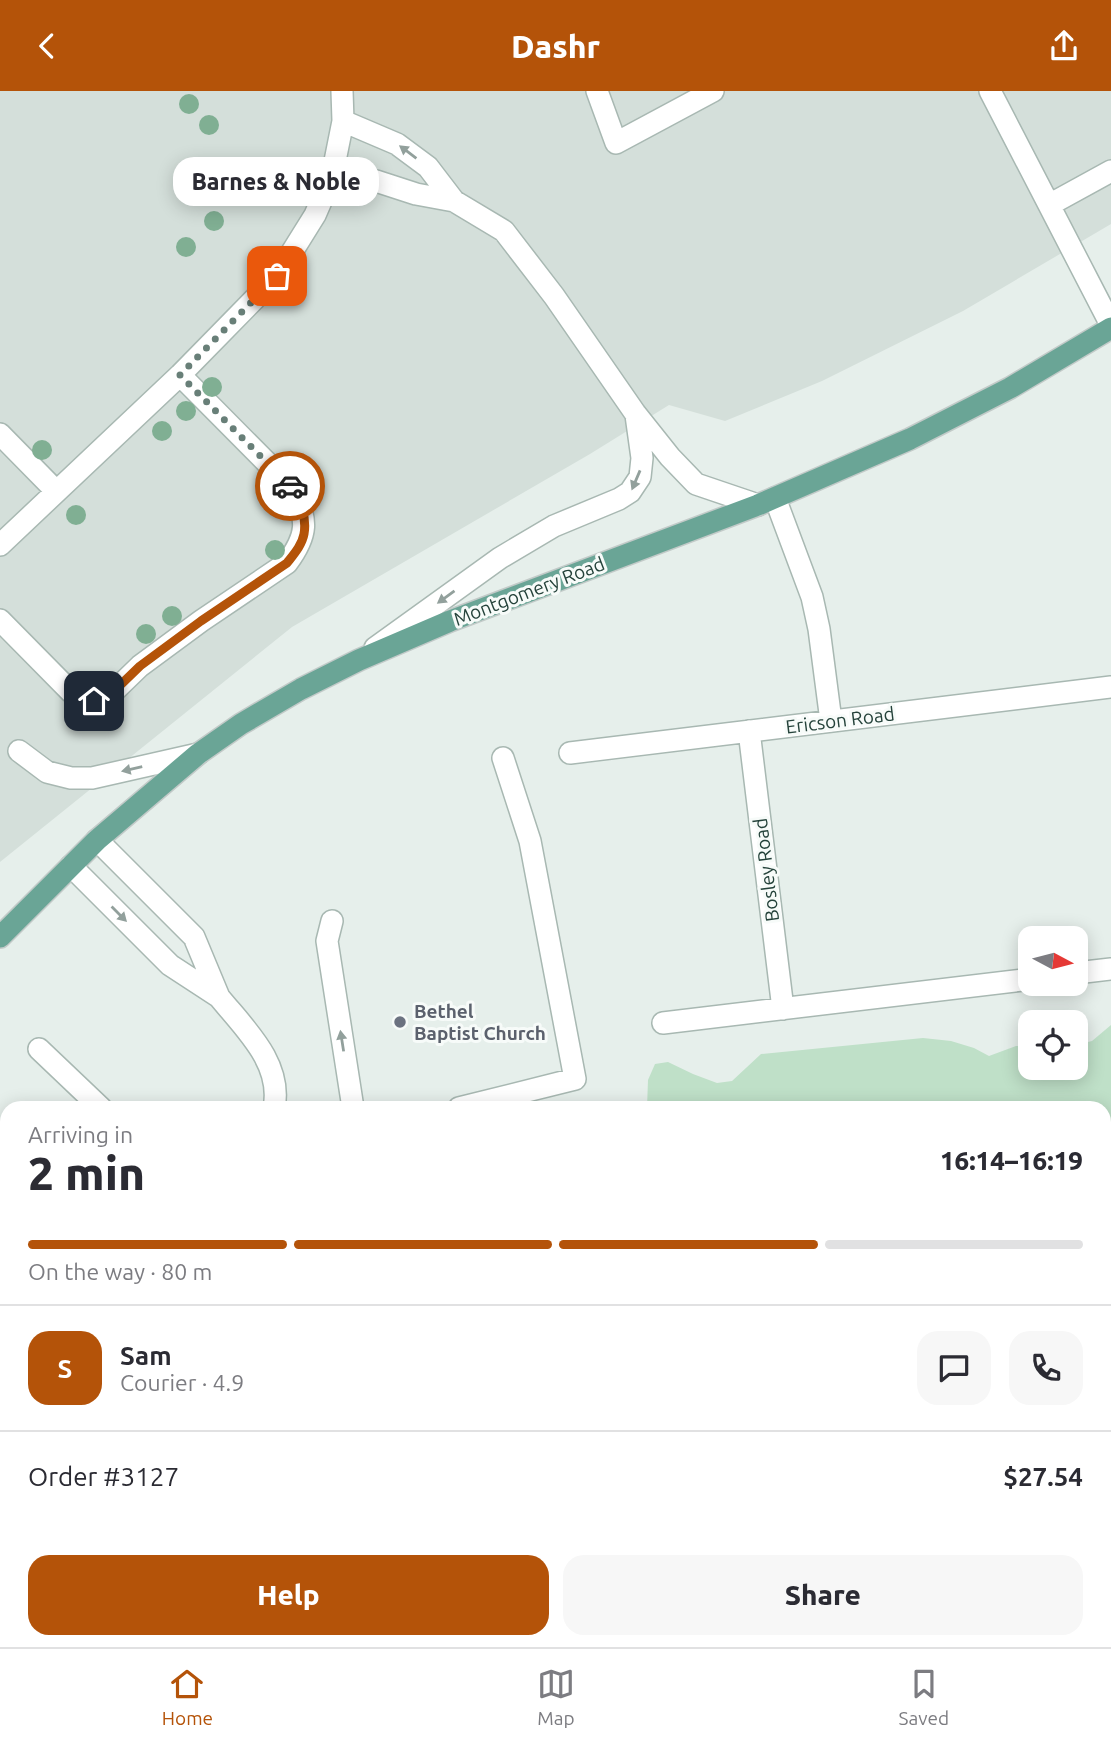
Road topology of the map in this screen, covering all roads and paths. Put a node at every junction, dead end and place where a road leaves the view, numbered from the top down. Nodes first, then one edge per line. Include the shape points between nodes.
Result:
1 (342, 91) edge
2 (597, 91) edge
3 (713, 91) edge
4 (990, 91) edge
5 (343, 121) junction
6 (1111, 171) edge
7 (332, 176) junction
8 (454, 201) junction
9 (1049, 205) junction
10 (1111, 326) edge
11 (180, 375) junction
12 (635, 413) junction
13 (0, 434) edge
14 (56, 491) junction
15 (767, 502) junction
16 (0, 545) edge
17 (0, 620) edge
18 (359, 660) junction
19 (1111, 687) edge
20 (831, 721) junction
21 (749, 731) junction
22 (19, 751) dead end
23 (570, 753) dead end
24 (198, 754) junction
25 (503, 758) dead end
26 (97, 840) junction
27 (71, 866) junction
28 (332, 921) dead end
29 (0, 937) edge
30 (1111, 969) edge
31 (1088, 972) edge
32 (1018, 981) edge
33 (219, 997) junction
34 (783, 1009) junction
35 (663, 1023) dead end
36 (39, 1049) dead end
37 (94, 1101) edge
38 (274, 1101) edge
39 (352, 1101) edge
40 (487, 1101) edge

1 - 5 street
2 - 3 street via 616,143
4 - 9 street
5 - 7 street
8 -> 5 street via 428,167 397,144
6 - 9 street
7 - 8 street via 376,181
7 - 11 street via 315,215 277,276
8 - 12 street via 504,231
9 - 10 street
10 - 15 main road, Montgomery Road via 998,394
11 - 14 street
11 - 17 street via 293,489 302,508 304,534 298,549 287,563 140,666 108,697 94,701 71,692
12 - 15 street via 696,484
12 -> 18 street via 642,458 640,477 630,492 554,526 500,558
13 - 14 street
14 - 16 street
15 - 18 main road, Montgomery Road via 450,621
15 - 20 street via 811,597
18 - 24 main road, Montgomery Road via 293,694
19 - 20 street, Ericson Road
20 - 21 street, Ericson Road
21 - 23 street, Ericson Road
21 - 34 street, Bosley Road
24 -> 22 street via 92,778 71,778 47,772
24 - 26 main road, Montgomery Road
25 - 40 street via 530,841 575,1079
26 - 27 main road, Montgomery Road
26 - 33 street via 194,937
27 - 29 main road, Montgomery Road
27 -> 33 street via 170,965
39 -> 28 street via 327,941
30 - 31 street
32 - 34 street
33 - 38 street via 265,1055 274,1081
34 - 35 street
36 - 37 street

